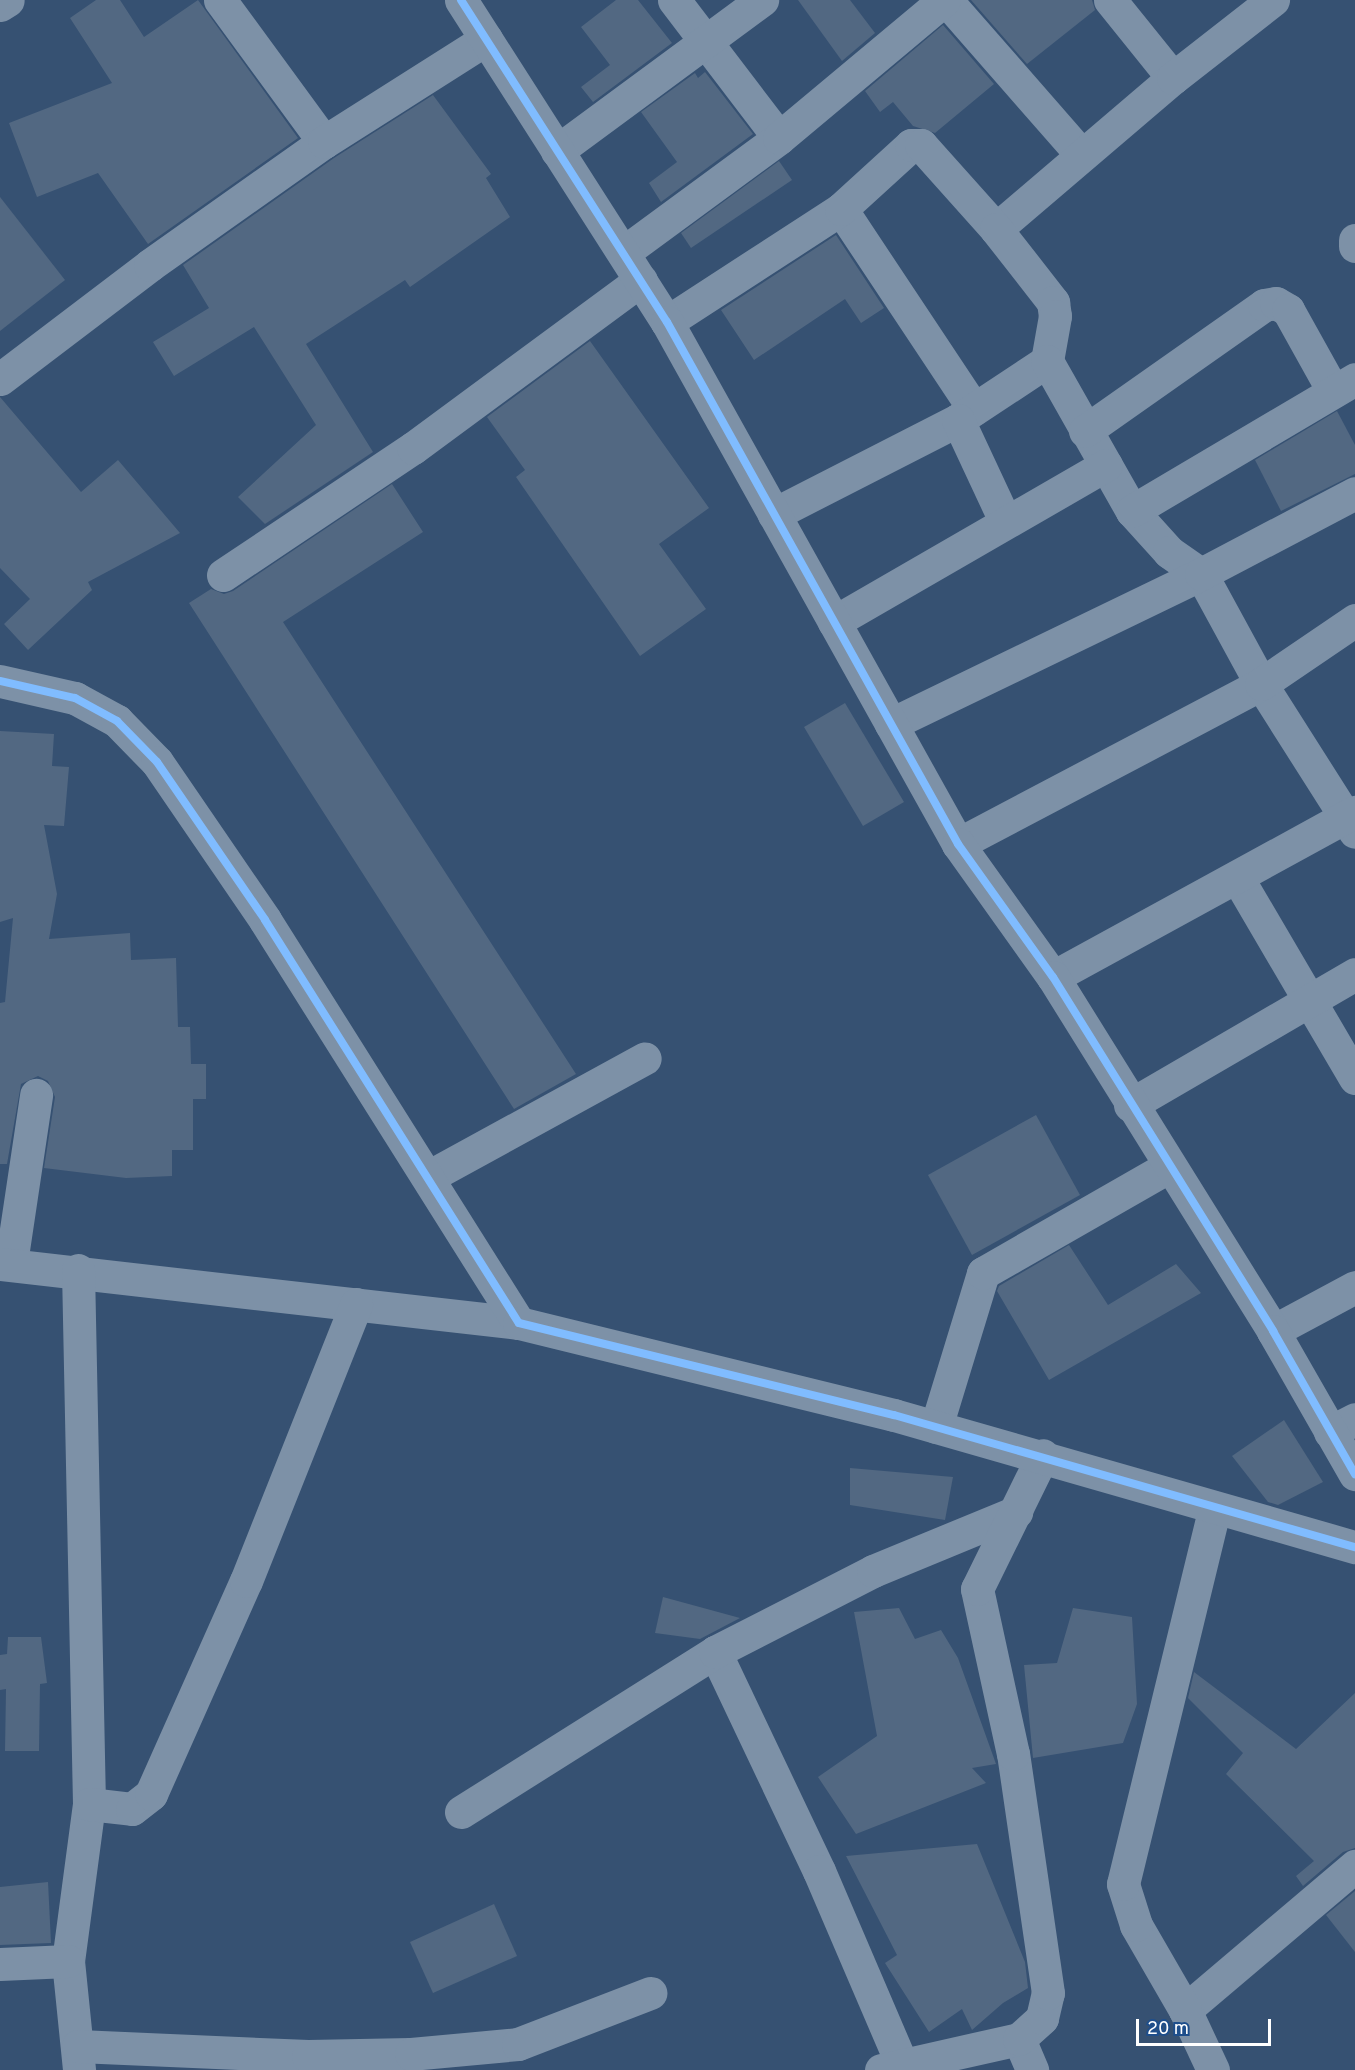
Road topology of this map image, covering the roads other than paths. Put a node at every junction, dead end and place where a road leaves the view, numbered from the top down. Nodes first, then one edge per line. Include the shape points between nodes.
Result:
1 (8, 0) edge
2 (220, 0) edge
3 (461, 0) edge
4 (674, 0) edge
5 (762, 0) edge
6 (945, 0) edge
7 (1110, 0) edge
8 (1273, 0) edge
9 (0, 5) edge
10 (486, 39) junction
11 (705, 40) junction
12 (1173, 78) junction
13 (780, 138) junction
14 (324, 142) junction
15 (557, 151) junction
16 (1081, 154) junction
17 (841, 209) junction
18 (996, 229) junction
19 (1355, 240) edge
20 (1355, 246) edge
21 (624, 252) junction
22 (641, 280) junction
23 (667, 322) junction
24 (1047, 361) junction
25 (0, 379) edge
26 (1344, 385) edge
27 (966, 415) junction
28 (1085, 431) junction
29 (1106, 465) junction
30 (1355, 493) edge
31 (1132, 511) junction
32 (774, 514) junction
33 (1005, 520) junction
34 (1201, 574) junction
35 (223, 575) dead end
36 (1355, 620) edge
37 (834, 622) junction
38 (0, 681) edge
39 (1261, 684) junction
40 (891, 724) junction
41 (1352, 820) edge
42 (958, 844) junction
43 (1237, 877) junction
44 (1355, 974) edge
45 (1053, 977) junction
46 (1310, 999) junction
47 (645, 1058) dead end
48 (1355, 1078) edge
49 (36, 1095) dead end
50 (1130, 1105) junction
51 (1168, 1167) junction
52 (428, 1178) junction
53 (5, 1264) edge
54 (78, 1270) junction
55 (1355, 1287) edge
56 (356, 1304) junction
57 (519, 1323) junction
58 (1273, 1331) junction
59 (1343, 1426) edge
60 (936, 1427) junction
61 (1043, 1455) junction
62 (1355, 1474) edge
63 (1215, 1508) junction
64 (1016, 1512) junction
65 (1355, 1547) edge
66 (715, 1652) junction
67 (89, 1804) junction
68 (461, 1812) dead end
69 (1355, 1866) edge
70 (68, 1960) junction
71 (0, 1964) edge
72 (650, 1993) dead end
73 (1185, 2010) junction
74 (1019, 2039) junction
75 (79, 2058) edge
76 (308, 2063) edge
77 (891, 2068) edge
78 (1032, 2070) edge
79 (1213, 2070) edge

1 - 9 street
2 - 14 street
3 - 10 street
4 - 11 street
5 - 11 street
6 - 13 street
6 - 16 street
7 - 12 street
8 - 12 street
10 - 14 street
10 - 15 street
11 - 13 street
11 - 15 street
12 - 16 street
13 - 21 street
14 - 25 street via 150,265
15 - 21 street
16 - 18 street
17 - 18 street via 902,151 921,145
17 - 23 street
17 - 27 street
18 - 24 street via 1053,302 1055,316
19 - 20 street
21 - 22 street
22 - 23 street
22 - 35 street via 413,448
23 - 32 street
24 - 27 street
24 - 28 street
26 - 28 street via 1288,310 1276,303 1264,305
26 - 31 street
27 - 32 street
27 - 33 street
28 - 29 street
29 - 31 street
29 - 33 street
30 - 34 street
31 - 34 street via 1169,552
32 - 37 street
33 - 37 street
34 - 39 street
34 - 40 street
36 - 39 street
37 - 40 street
38 - 52 street via 75,698 117,721 157,762 265,921
39 - 41 street
39 - 42 street
40 - 42 street
41 - 43 street
42 - 45 street
43 - 45 street
43 - 46 street
44 - 46 street
45 - 50 street
46 - 48 street
46 - 50 street
47 - 52 street
49 - 53 street
50 - 51 street
51 - 58 street
51 - 60 street via 983,1273
52 - 57 street
53 - 54 street
54 - 56 street
54 - 67 street
55 - 58 street
56 - 57 street
56 - 67 street via 246,1581 151,1794 132,1809
57 - 60 street
58 - 59 street
59 - 62 street
60 - 61 street
61 - 63 street
61 - 64 street
63 - 65 street
63 - 73 street via 1123,1884 1136,1925
64 - 66 street via 873,1571
64 - 74 street via 977,1588 1013,1754 1048,1993 1042,2018
66 - 68 street
66 - 77 street via 819,1871
67 - 70 street
69 - 73 street
70 - 71 street
70 - 75 street
72 - 76 street via 518,2044
73 - 79 street
74 - 77 street
74 - 78 street
75 - 76 street

